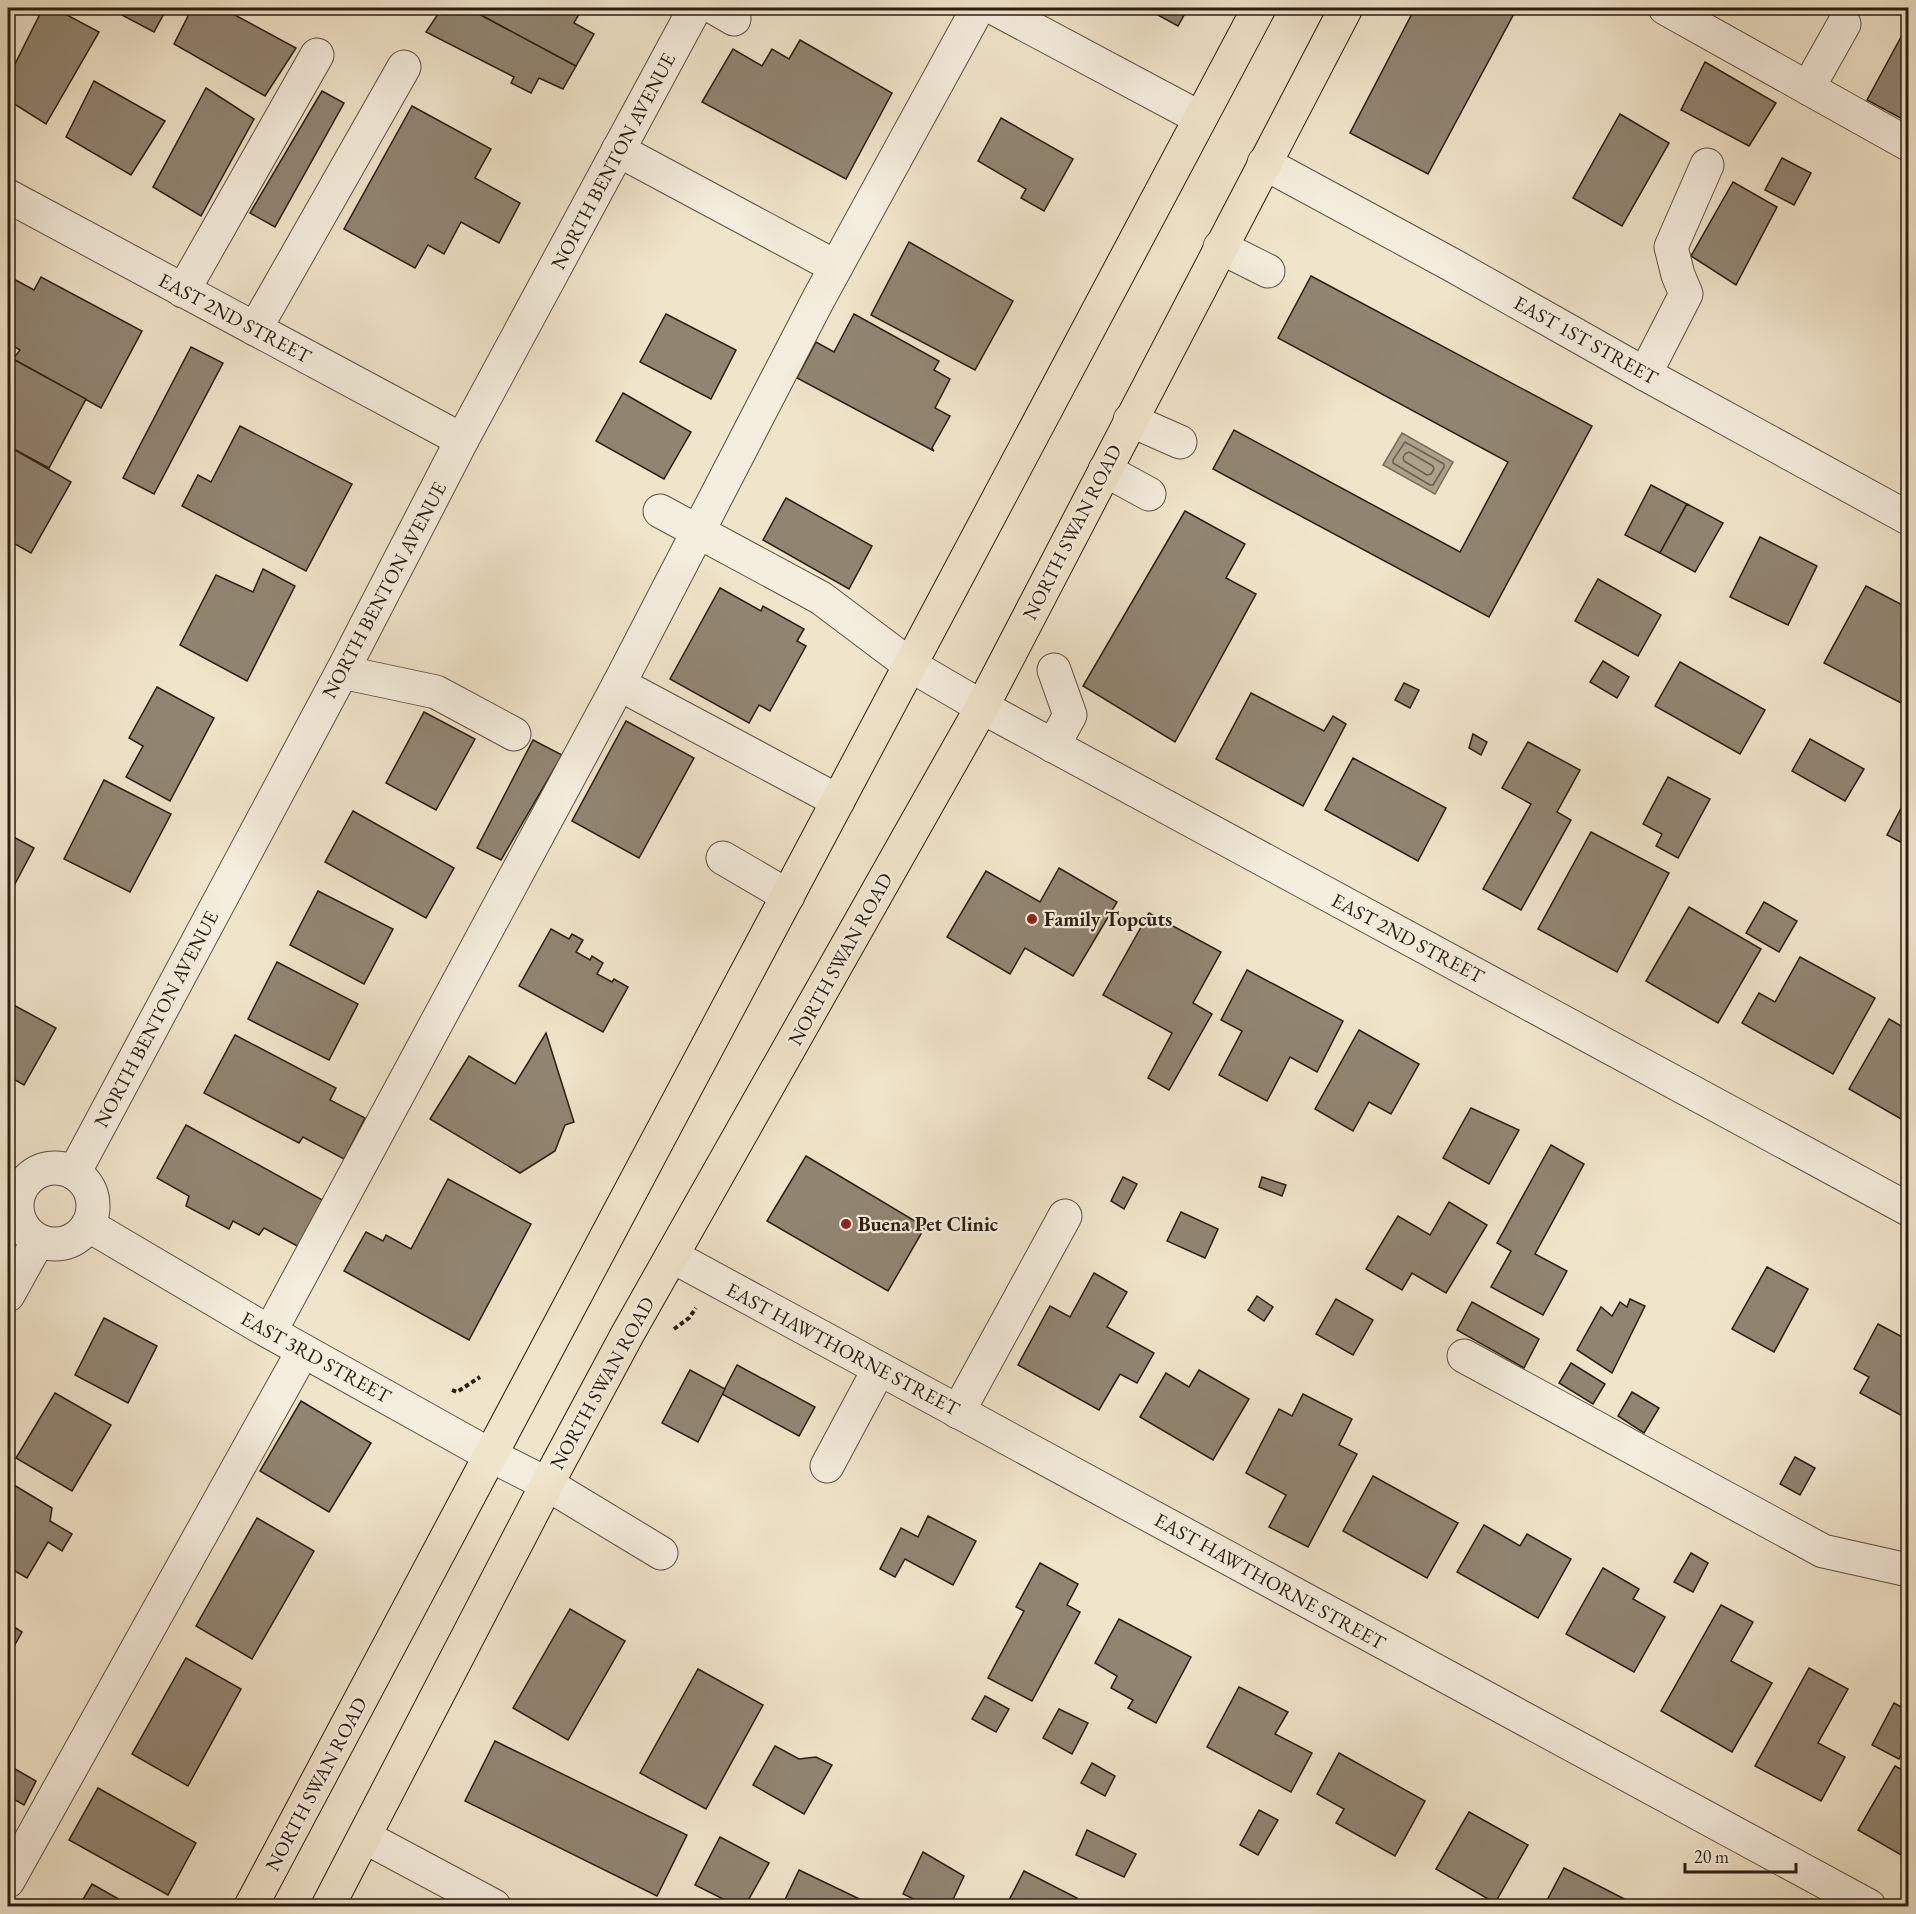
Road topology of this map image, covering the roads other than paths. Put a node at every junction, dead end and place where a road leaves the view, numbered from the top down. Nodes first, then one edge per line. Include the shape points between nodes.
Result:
1 (695, 8) edge
2 (978, 8) edge
3 (994, 8) edge
4 (1259, 8) edge
5 (1346, 8) edge
6 (1665, 8) edge
7 (1032, 16) edge
8 (1844, 24) dead end
9 (317, 55) dead end
10 (404, 67) dead end
11 (1808, 88) junction
12 (1200, 118) junction
13 (1908, 144) edge
14 (618, 150) junction
15 (1264, 163) junction
16 (1707, 165) dead end
17 (8, 196) edge
18 (1220, 247) junction
19 (836, 267) junction
20 (1268, 271) dead end
21 (183, 291) junction
22 (255, 329) junction
23 (1645, 374) junction
24 (1130, 420) junction
25 (462, 440) junction
26 (1180, 442) dead end
27 (1105, 470) junction
28 (1149, 494) dead end
29 (660, 511) dead end
30 (1908, 518) edge
31 (699, 531) junction
32 (910, 665) junction
33 (1054, 670) dead end
34 (342, 672) junction
35 (619, 684) junction
36 (982, 707) junction
37 (514, 734) dead end
38 (1053, 746) junction
39 (838, 801) junction
40 (723, 858) dead end
41 (788, 896) junction
42 (74, 1173) junction
43 (14, 1185) edge
44 (1908, 1209) edge
45 (1065, 1216) dead end
46 (88, 1225) junction
47 (38, 1241) junction
48 (672, 1256) junction
49 (8, 1295) edge
50 (270, 1332) junction
51 (303, 1351) junction
52 (1464, 1356) dead end
53 (879, 1369) junction
54 (958, 1412) junction
55 (490, 1455) junction
56 (827, 1466) dead end
57 (547, 1484) junction
58 (661, 1553) dead end
59 (1908, 1570) edge
60 (365, 1837) junction
61 (8, 1881) edge
62 (251, 1906) edge
63 (328, 1906) edge
64 (494, 1906) edge
65 (1869, 1906) edge

1 - 14 street, NORTH BENTON AVENUE
2 - 19 street
3 - 7 street
4 - 12 main road, NORTH SWAN ROAD
5 - 15 main road, NORTH SWAN ROAD
6 - 11 street
7 - 12 street
8 - 11 street
9 - 21 street
10 - 22 street
11 - 13 street
12 - 32 main road, NORTH SWAN ROAD
14 - 19 street
14 - 25 street, NORTH BENTON AVENUE
15 - 18 main road, NORTH SWAN ROAD
15 - 23 street, EAST 1ST STREET
16 - 23 street via 1671,247 1686,294
17 - 21 street, EAST 2ND STREET
18 - 20 street
18 - 24 main road, NORTH SWAN ROAD
19 - 31 street
21 - 22 street, EAST 2ND STREET
22 - 25 street, EAST 2ND STREET
23 - 30 street, EAST 1ST STREET
24 - 26 street
24 - 27 main road, NORTH SWAN ROAD
25 - 34 street, NORTH BENTON AVENUE
27 - 28 street
27 - 36 main road, NORTH SWAN ROAD
29 - 31 street, EAST 2ND STREET
31 - 32 street, EAST 2ND STREET via 821,598
31 - 35 street
32 - 36 street, EAST 2ND STREET
32 - 39 main road, NORTH SWAN ROAD
33 - 38 street via 1070,715
34 - 37 street via 436,692
34 - 42 street, NORTH BENTON AVENUE
35 - 39 street
35 - 50 street
36 - 38 street, EAST 2ND STREET
36 - 48 main road, NORTH SWAN ROAD
38 - 44 street, EAST 2ND STREET
39 - 41 main road, NORTH SWAN ROAD
40 - 41 street
41 - 55 main road, NORTH SWAN ROAD
42 - 43 street via 50,1168
42 - 46 street via 90,1192 93,1205
43 - 47 street via 16,1213 24,1229
45 - 54 street
46 - 47 street via 64,1244
46 - 50 street, EAST 3RD STREET
47 - 49 street
48 - 53 street, EAST HAWTHORNE STREET
48 - 57 main road, NORTH SWAN ROAD
50 - 51 street, EAST 3RD STREET
51 - 55 street, EAST 3RD STREET
51 - 61 street
52 - 59 street via 1823,1551
53 - 54 street, EAST HAWTHORNE STREET
53 - 56 street
54 - 65 street, EAST HAWTHORNE STREET
55 - 57 street, EAST 3RD STREET
55 - 62 main road, NORTH SWAN ROAD
57 - 58 street, EAST 3RD STREET
57 - 60 main road, NORTH SWAN ROAD
60 - 63 main road, NORTH SWAN ROAD
60 - 64 street

